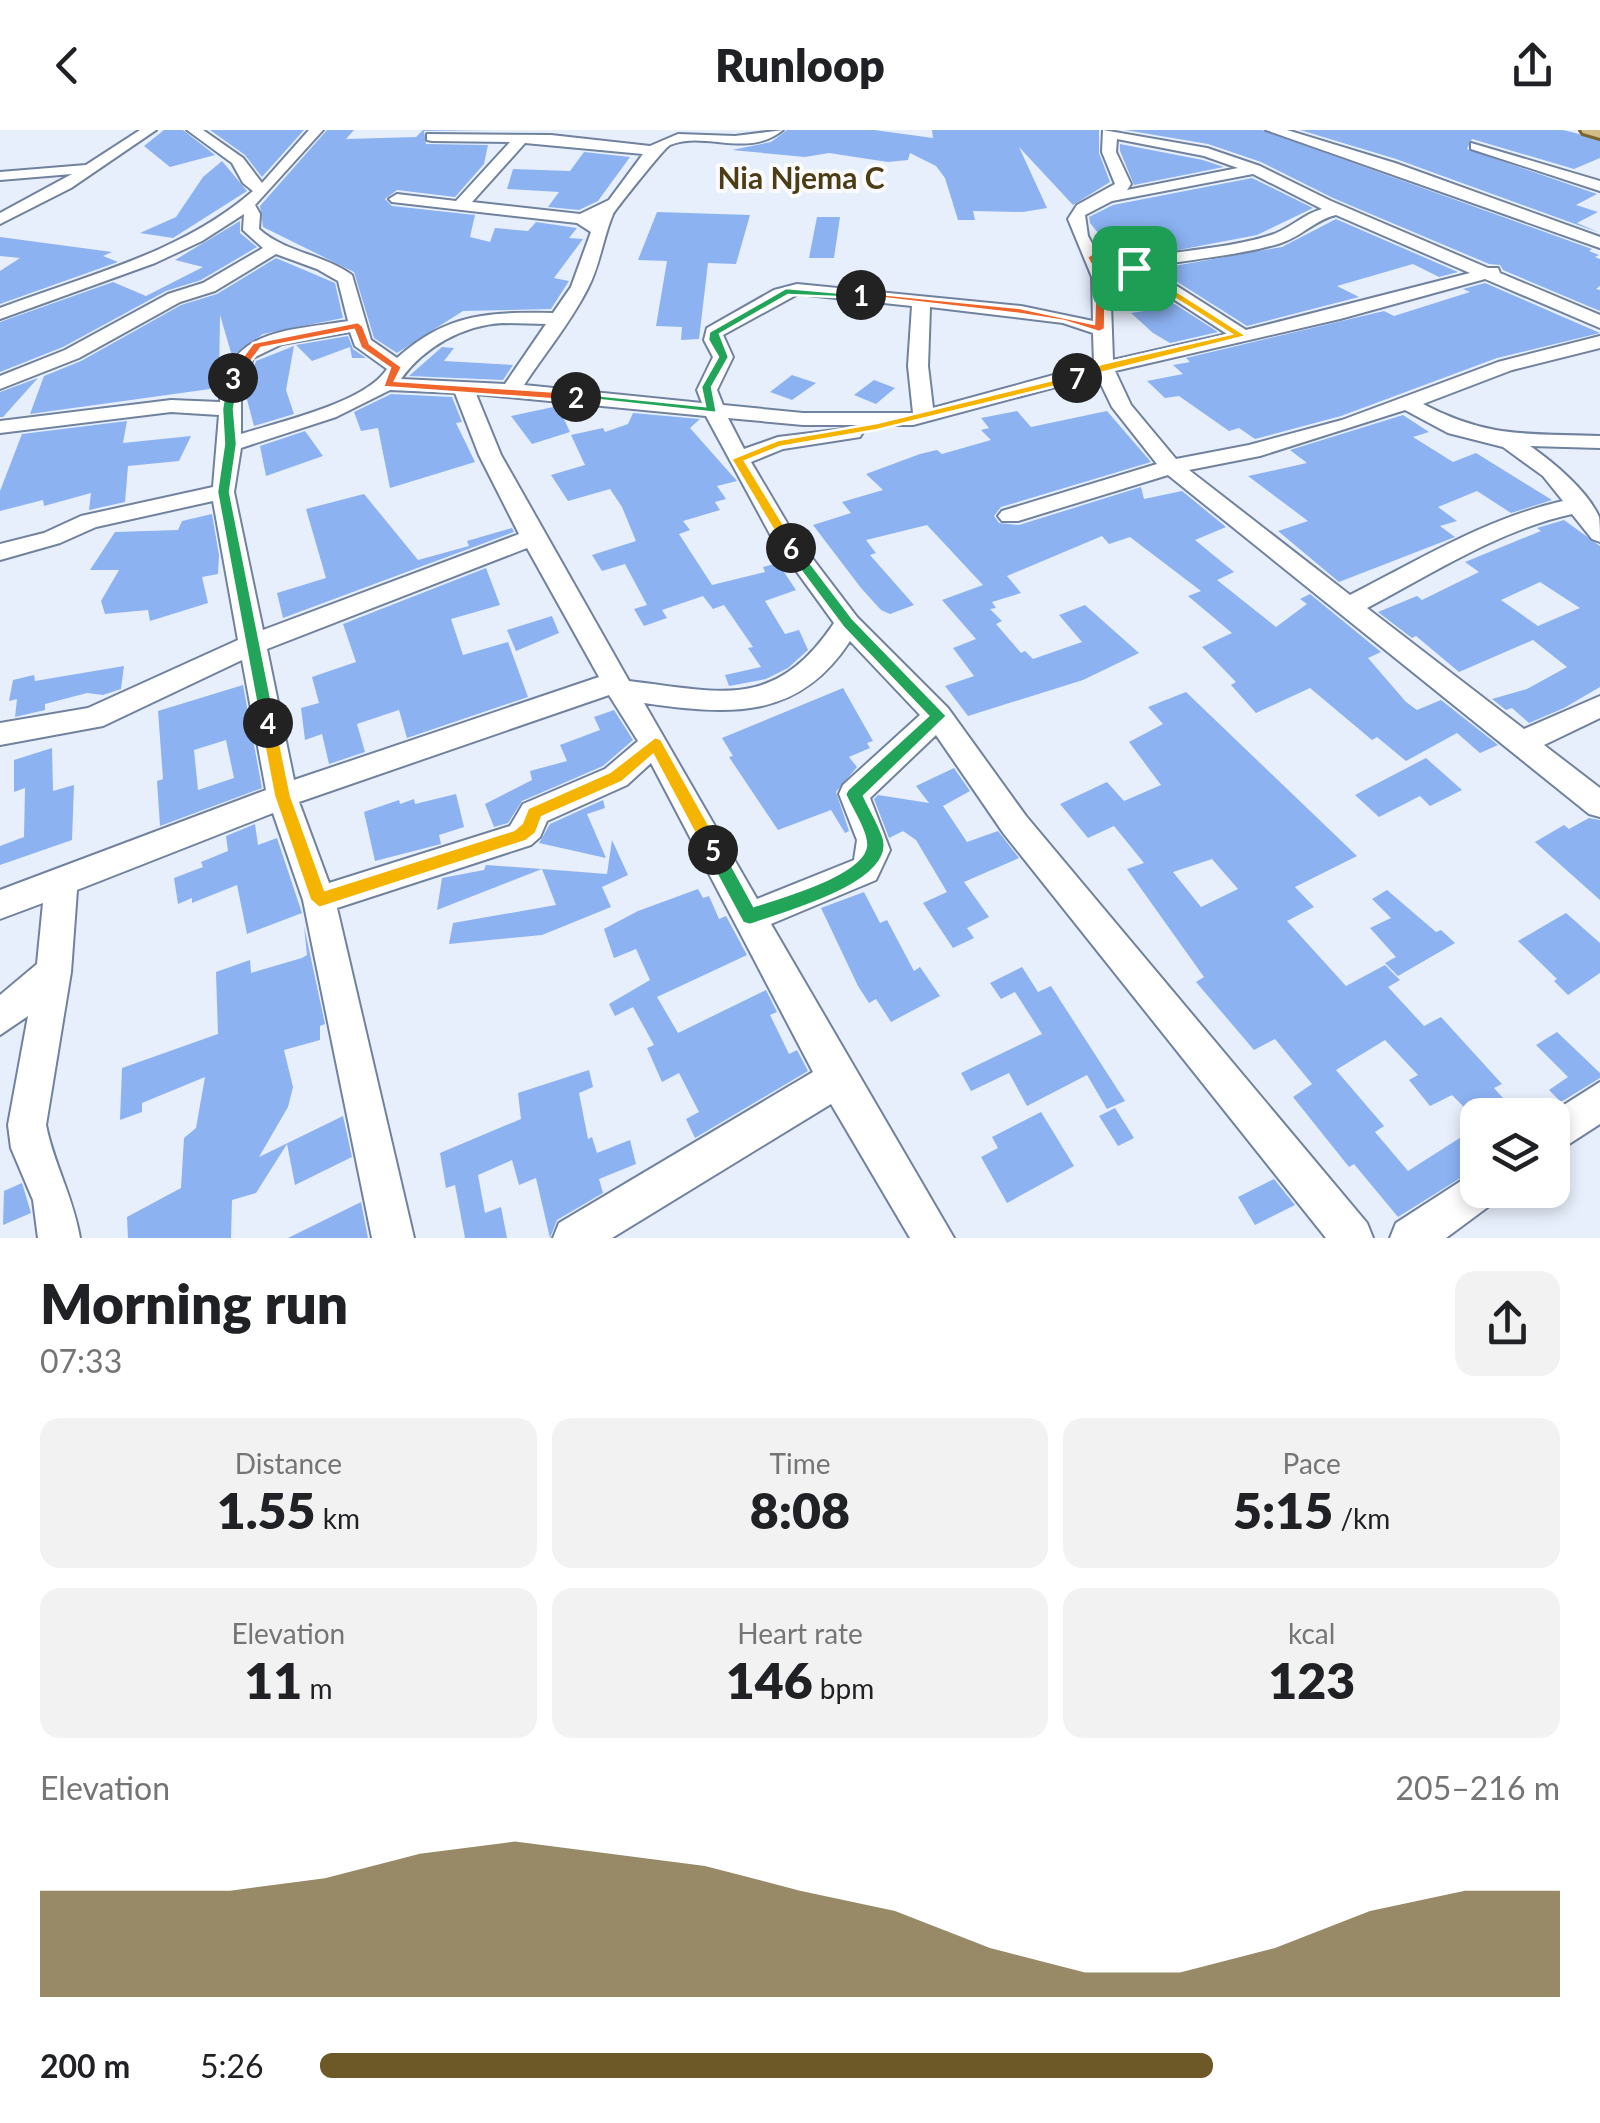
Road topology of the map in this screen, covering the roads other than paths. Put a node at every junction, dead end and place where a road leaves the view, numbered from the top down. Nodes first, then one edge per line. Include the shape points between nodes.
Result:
1 (149, 130) edge
2 (194, 130) edge
3 (316, 130) edge
4 (776, 130) edge
5 (1273, 130) edge
6 (1589, 130) edge
7 (1110, 132) edge
8 (1600, 133) edge
9 (432, 137) dead end
10 (522, 138) junction
11 (1476, 146) dead end
12 (655, 151) junction
13 (89, 168) junction
14 (1255, 168) junction
15 (0, 176) edge
16 (1600, 186) edge
17 (262, 190) junction
18 (1112, 196) junction
19 (397, 199) dead end
20 (247, 204) junction
21 (458, 208) junction
22 (1338, 210) junction
23 (607, 212) junction
24 (0, 219) edge
25 (581, 219) junction
26 (599, 232) junction
27 (1600, 243) edge
28 (272, 250) junction
29 (1092, 257) junction
30 (1140, 263) dead end
31 (1492, 272) junction
32 (921, 300) junction
33 (0, 314) edge
34 (556, 320) junction
35 (1600, 322) edge
36 (358, 326) junction
37 (1099, 329) junction
38 (1241, 336) junction
39 (1600, 342) edge
40 (1106, 366) junction
41 (392, 376) junction
42 (0, 382) edge
43 (463, 388) junction
44 (511, 390) junction
45 (1408, 404) junction
46 (228, 409) junction
47 (712, 410) junction
48 (918, 417) junction
49 (1, 429) edge
50 (1501, 438) junction
51 (1600, 442) edge
52 (230, 444) junction
53 (738, 459) junction
54 (1171, 468) junction
55 (223, 492) junction
56 (1578, 505) junction
57 (1010, 516) dead end
58 (1600, 534) edge
59 (533, 537) junction
60 (0, 552) edge
61 (1347, 607) junction
62 (848, 623) junction
63 (253, 644) junction
64 (617, 686) junction
65 (1600, 706) edge
66 (938, 716) junction
67 (0, 734) edge
68 (1524, 742) junction
69 (655, 743) junction
70 (282, 796) junction
71 (1600, 805) edge
72 (62, 882) junction
73 (319, 900) junction
74 (0, 905) edge
75 (750, 917) junction
76 (54, 972) junction
77 (0, 1018) edge
78 (837, 1079) junction
79 (1600, 1101) edge
80 (1570, 1123) edge
81 (1460, 1203) edge
82 (60, 1238) edge
83 (393, 1238) edge
84 (574, 1238) edge
85 (933, 1238) edge
86 (1352, 1238) edge
87 (1411, 1238) edge

1 - 13 street
2 - 17 street via 238,162
3 - 17 street
4 - 12 street via 742,139 670,140
5 - 27 street
6 - 8 main road
7 - 14 street
7 - 18 street via 1108,152 1123,184
9 - 10 street
10 - 12 street
10 - 21 street
11 - 16 street
12 - 23 street
13 - 15 street
13 - 24 street
14 - 18 street
14 - 22 street
17 - 20 street
18 - 29 street via 1077,215
19 - 21 street
20 - 28 street via 251,230
20 - 33 street via 192,240
21 - 25 street
22 - 30 street via 1276,238
22 - 31 street
23 - 25 street
23 - 26 street
25 - 26 street
26 - 34 street via 580,287
28 - 36 street via 338,272
28 - 42 street via 84,348
29 - 37 street via 1101,274
29 - 38 street via 1139,269
31 - 35 street
31 - 38 street
32 - 37 street via 1066,318
32 - 47 street via 780,294 714,332 724,357 706,387
32 - 48 street
34 - 41 street via 467,324
34 - 44 street
36 - 41 street via 365,346
36 - 46 street via 257,346 232,379
37 - 40 street
38 - 40 street
39 - 45 street via 1505,366
40 - 48 street
40 - 54 street via 1110,385
41 - 43 street
41 - 52 street via 329,413
43 - 44 street
43 - 59 street
44 - 47 street
45 - 50 street via 1455,429
45 - 54 street
46 - 49 street via 171,406
46 - 52 street
47 - 48 street via 802,419
47 - 53 street
48 - 53 street via 778,444
50 - 51 street
50 - 56 street via 1549,469
52 - 55 street
53 - 62 street via 783,536
54 - 57 street
54 - 61 street
55 - 60 street via 89,521
55 - 63 street
56 - 58 street
56 - 61 street via 1487,535
59 - 63 street
59 - 64 street
61 - 68 street
62 - 64 street via 806,676 782,690 712,700
62 - 66 street
63 - 67 street via 93,718
63 - 70 street
64 - 69 street
64 - 70 street
65 - 68 street
66 - 75 street via 854,794 876,841 864,870
66 - 86 street via 1015,825
68 - 71 street
69 - 73 street via 616,777 534,813 520,836
69 - 75 street
70 - 72 street
70 - 73 street
72 - 74 street
72 - 76 street
73 - 83 street
75 - 78 street
76 - 77 street
76 - 82 street via 27,1126
78 - 84 street
78 - 85 street
79 - 80 street
81 - 87 street

